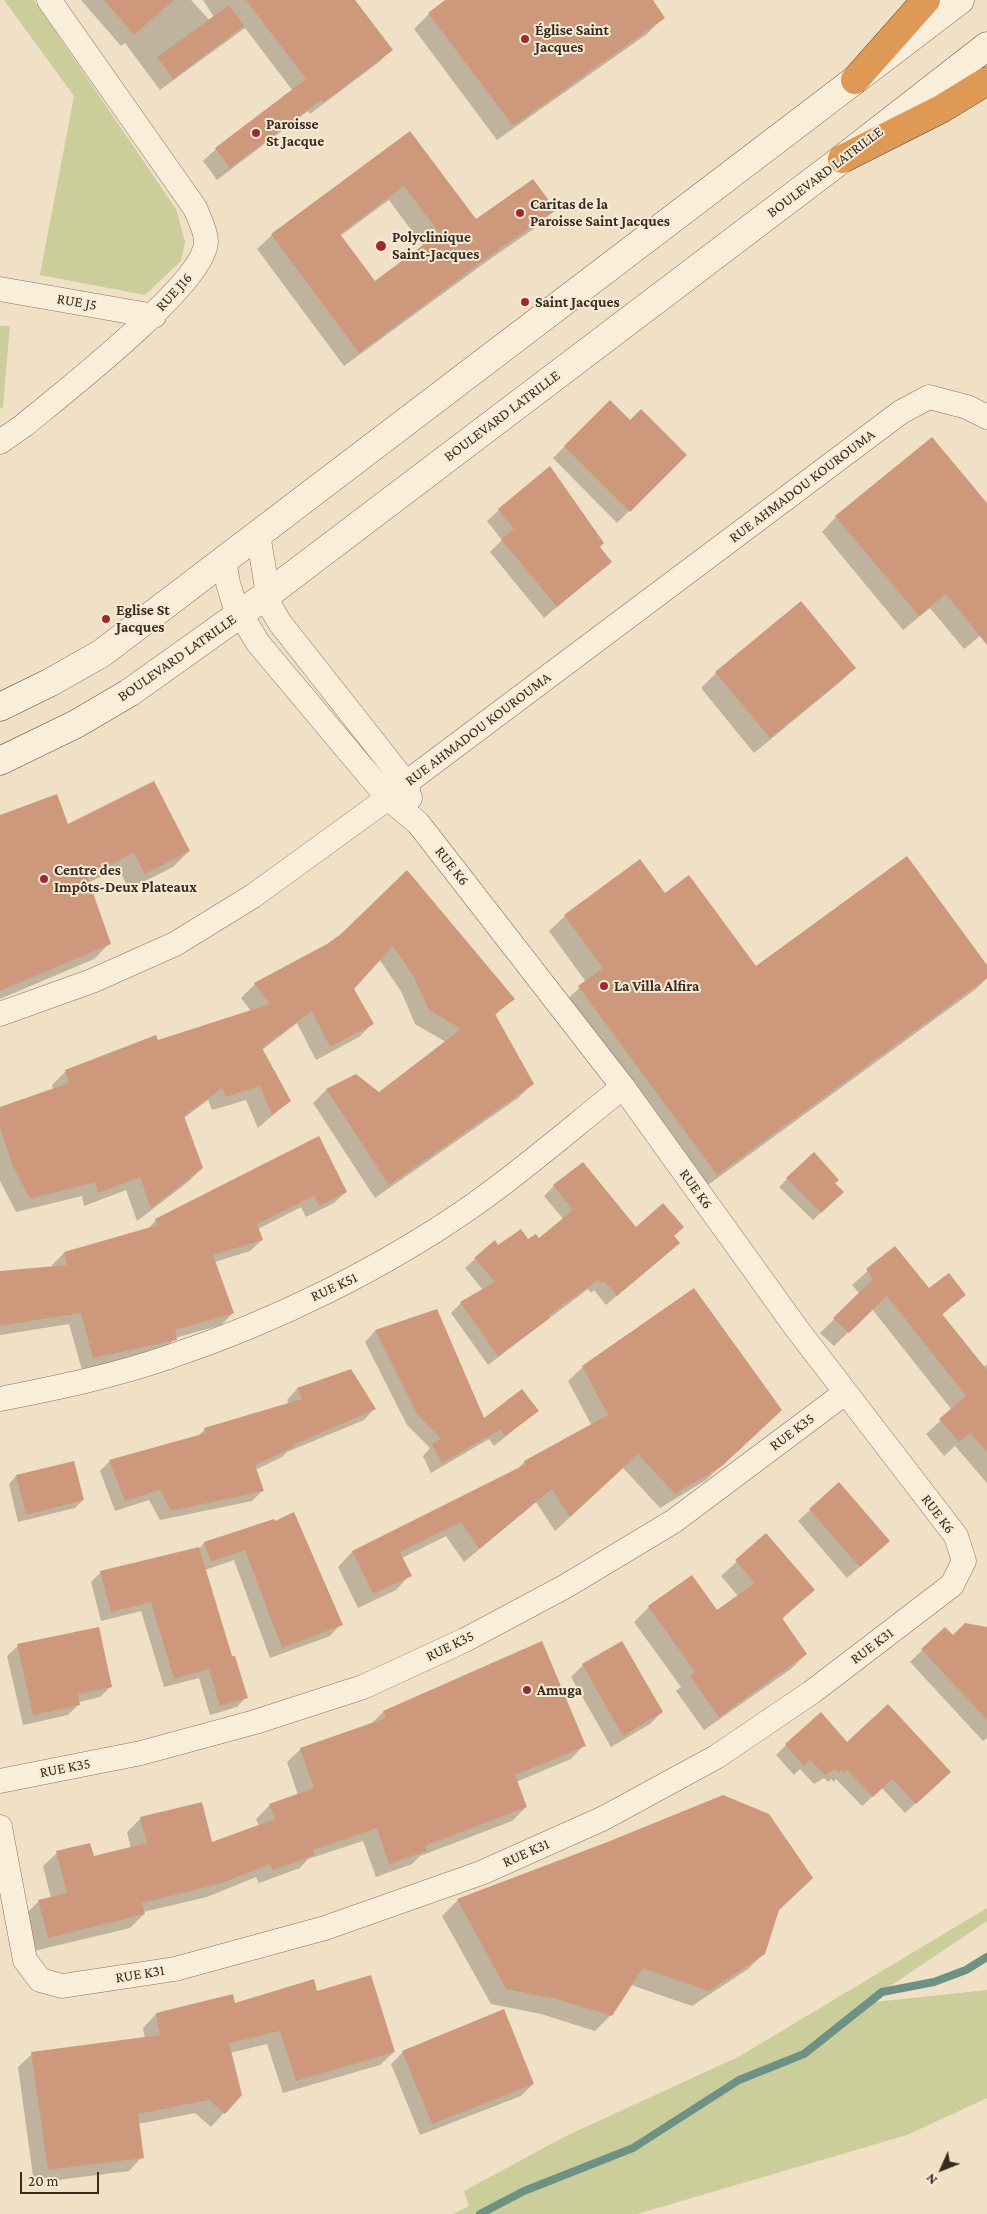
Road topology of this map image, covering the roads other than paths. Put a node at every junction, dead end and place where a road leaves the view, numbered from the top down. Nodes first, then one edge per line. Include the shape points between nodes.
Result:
1 (50, 0) edge
2 (926, 0) edge
3 (960, 0) edge
4 (987, 46) edge
5 (856, 80) junction
6 (987, 81) edge
7 (842, 159) junction
8 (0, 289) edge
9 (154, 316) junction
10 (987, 417) edge
11 (0, 442) edge
12 (258, 534) junction
13 (224, 560) junction
14 (268, 594) junction
15 (239, 614) junction
16 (0, 707) edge
17 (0, 761) edge
18 (406, 783) junction
19 (388, 798) junction
20 (418, 823) junction
21 (0, 1014) edge
22 (623, 1087) junction
23 (845, 1393) junction
24 (0, 1399) edge
25 (964, 1561) joint
26 (0, 1781) edge
27 (0, 1827) edge

1 - 9 street, RUE J16 via 169,168 198,216 206,241 197,267
2 - 5 highway
3 - 5 main road
4 - 7 main road, BOULEVARD LATRILLE
5 - 12 main road
6 - 7 highway via 943,108
7 - 14 main road, BOULEVARD LATRILLE
8 - 9 street, RUE J5
9 - 11 street, RUE J16
10 - 18 street, RUE AHMADOU KOUROUMA via 967,407 929,396 892,418
12 - 13 main road
12 - 14 street, RUE K6
13 - 15 street, RUE K6
13 - 16 main road via 102,653
14 - 15 main road, BOULEVARD LATRILLE
14 - 18 street, RUE K6 via 270,606 280,623
15 - 17 main road, BOULEVARD LATRILLE via 129,693 76,724
15 - 19 street, RUE K6 via 258,643
18 - 19 street, RUE AHMADOU KOUROUMA
18 - 20 street, RUE K6
19 - 20 street, RUE K6
19 - 21 street, RUE AHMADOU KOUROUMA via 253,896 175,944 92,981
20 - 22 street, RUE K6
22 - 23 street, RUE K6
22 - 24 street, RUE K51 via 475,1204 369,1271 268,1318 168,1358 56,1388
23 - 25 street, RUE K6 via 956,1536
23 - 26 street, RUE K35 via 674,1522 566,1586 465,1640 363,1687 255,1722 141,1753
25 - 27 street, RUE K31 via 952,1585 812,1692 716,1757 604,1818 481,1873 325,1928 175,1969 62,1986 40,1980 24,1960

